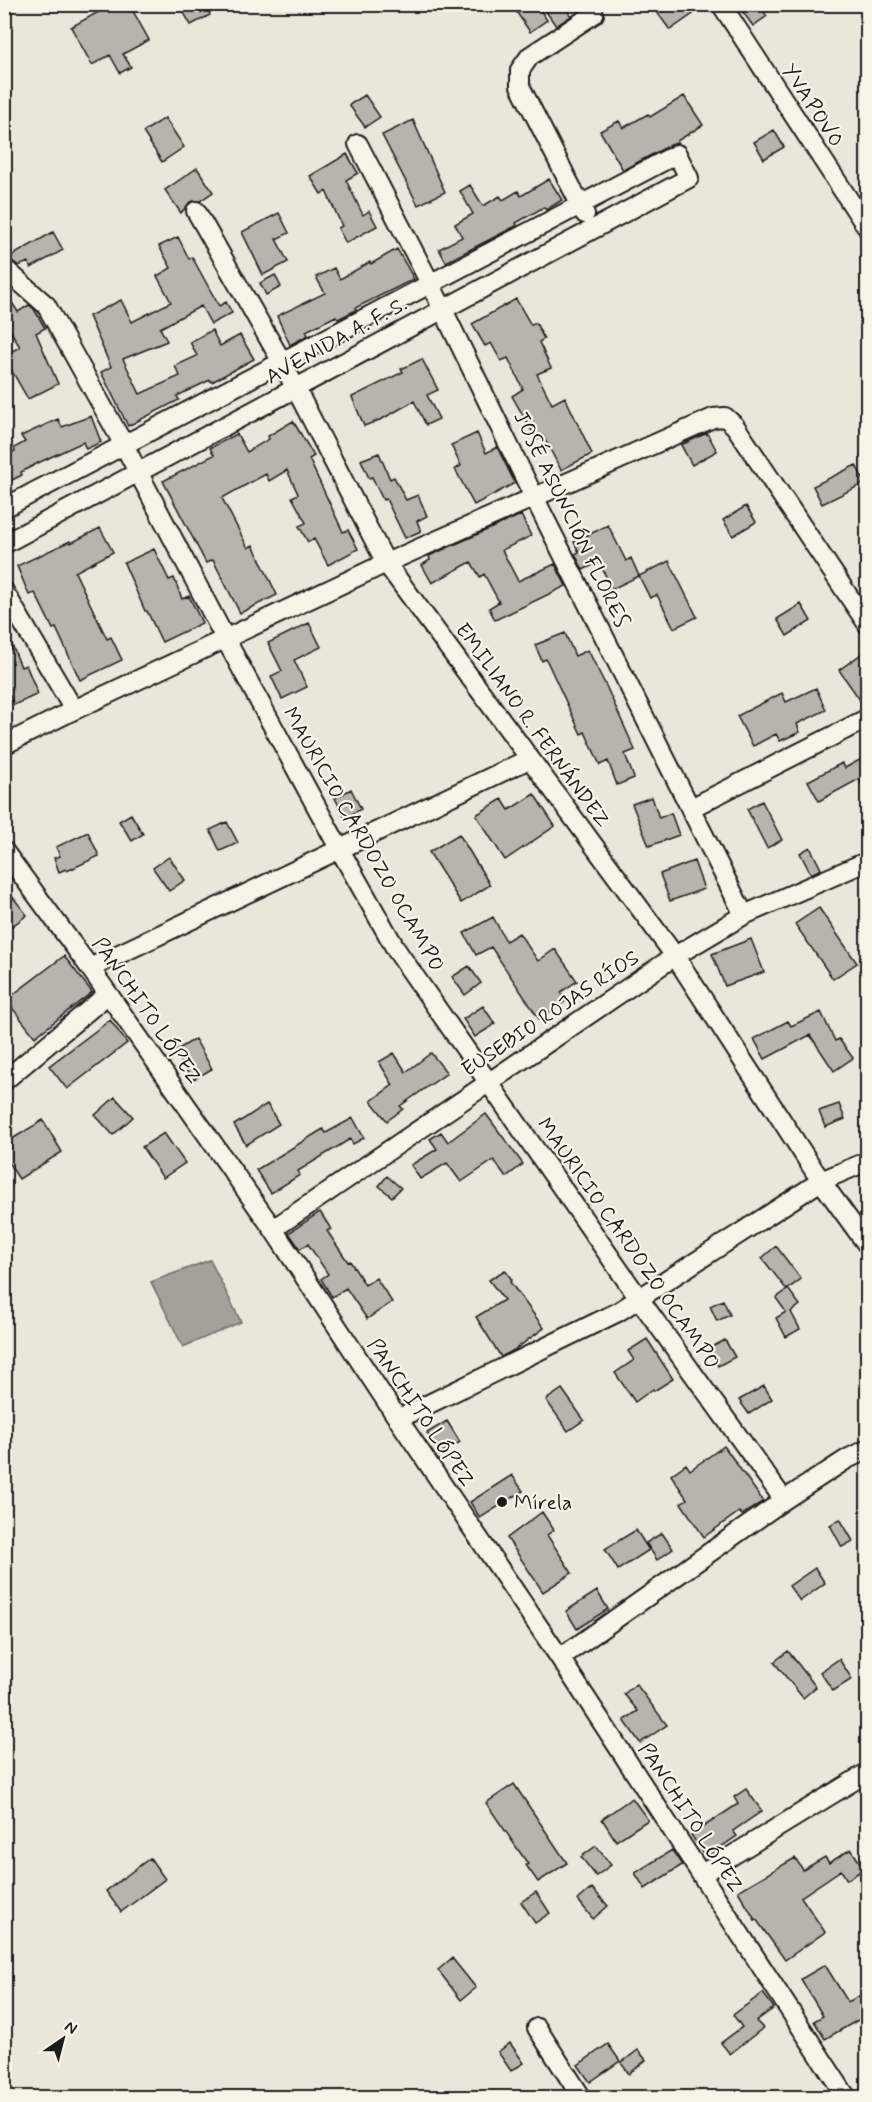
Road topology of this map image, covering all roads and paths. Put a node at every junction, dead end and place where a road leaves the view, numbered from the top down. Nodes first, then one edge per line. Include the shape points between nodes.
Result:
1 (721, 4) edge
2 (594, 14) dead end
3 (358, 144) dead end
4 (581, 204) junction
5 (196, 211) dead end
6 (593, 229) junction
7 (867, 230) edge
8 (4, 268) edge
9 (430, 283) junction
10 (442, 308) junction
11 (282, 362) junction
12 (295, 388) junction
13 (124, 445) junction
14 (139, 472) junction
15 (534, 497) junction
16 (4, 508) edge
17 (4, 543) edge
18 (386, 563) junction
19 (4, 591) edge
20 (867, 625) edge
21 (226, 640) junction
22 (74, 710) junction
23 (867, 718) edge
24 (4, 745) edge
25 (529, 759) junction
26 (691, 808) junction
27 (340, 850) junction
28 (4, 851) edge
29 (867, 861) edge
30 (744, 915) junction
31 (675, 956) junction
32 (90, 968) junction
33 (108, 994) junction
34 (4, 1081) edge
35 (490, 1081) junction
36 (867, 1161) edge
37 (821, 1181) junction
38 (273, 1229) junction
39 (867, 1246) edge
40 (640, 1300) junction
41 (398, 1419) junction
42 (867, 1449) edge
43 (784, 1500) junction
44 (560, 1658) junction
45 (867, 1772) edge
46 (702, 1874) junction
47 (537, 2028) dead end
48 (582, 2097) edge
49 (847, 2097) edge

1 - 7 street, YVAPOVO
2 - 4 street via 530,56 520,70 520,86
3 - 9 street, JOSÉ ASUNCIÓN FLORES
4 - 6 street
4 - 6 street, AVENIDA A. F. S. via 677,154 689,178
4 - 9 street, AVENIDA A. F. S.
5 - 11 street, EMILIANO R. FERNÁNDEZ
6 - 10 street, AVENIDA A. F. S.
8 - 13 street, MAURICIO CARDOZO OCAMPO via 46,305
9 - 10 street, JOSÉ ASUNCIÓN FLORES
9 - 11 street, AVENIDA A. F. S.
10 - 12 street, AVENIDA A. F. S.
10 - 15 street, JOSÉ ASUNCIÓN FLORES
11 - 12 street, EMILIANO R. FERNÁNDEZ
11 - 13 street, AVENIDA A. F. S.
12 - 14 street, AVENIDA A. F. S.
12 - 18 street, EMILIANO R. FERNÁNDEZ
13 - 14 street, MAURICIO CARDOZO OCAMPO
13 - 16 street, AVENIDA A. F. S.
14 - 17 street, AVENIDA A. F. S.
14 - 21 street, MAURICIO CARDOZO OCAMPO
15 - 18 street
15 - 20 street via 713,418 725,417 735,426
15 - 26 street, JOSÉ ASUNCIÓN FLORES
18 - 21 street
18 - 25 street, EMILIANO R. FERNÁNDEZ
19 - 22 street
21 - 22 street
21 - 27 street, MAURICIO CARDOZO OCAMPO
22 - 24 street
23 - 26 street
25 - 27 street
25 - 31 street, EMILIANO R. FERNÁNDEZ
26 - 30 street, JOSÉ ASUNCIÓN FLORES
27 - 32 street
27 - 35 street, MAURICIO CARDOZO OCAMPO via 397,951
28 - 32 street, PANCHITO LÓPEZ
29 - 30 street, EUSEBIO ROJAS RÍOS
30 - 31 street, EUSEBIO ROJAS RÍOS
31 - 35 street, EUSEBIO ROJAS RÍOS
31 - 37 street, EMILIANO R. FERNÁNDEZ
32 - 33 street, PANCHITO LÓPEZ
33 - 34 street
33 - 38 street, PANCHITO LÓPEZ
35 - 38 street, EUSEBIO ROJAS RÍOS
35 - 40 street, MAURICIO CARDOZO OCAMPO
36 - 37 street
37 - 39 street, EMILIANO R. FERNÁNDEZ
37 - 40 street
38 - 41 street, PANCHITO LÓPEZ
40 - 41 street
40 - 43 street, MAURICIO CARDOZO OCAMPO
41 - 44 street, PANCHITO LÓPEZ
42 - 43 street
43 - 44 street
44 - 46 street, PANCHITO LÓPEZ
45 - 46 street
46 - 49 street, PANCHITO LÓPEZ
47 - 48 street

